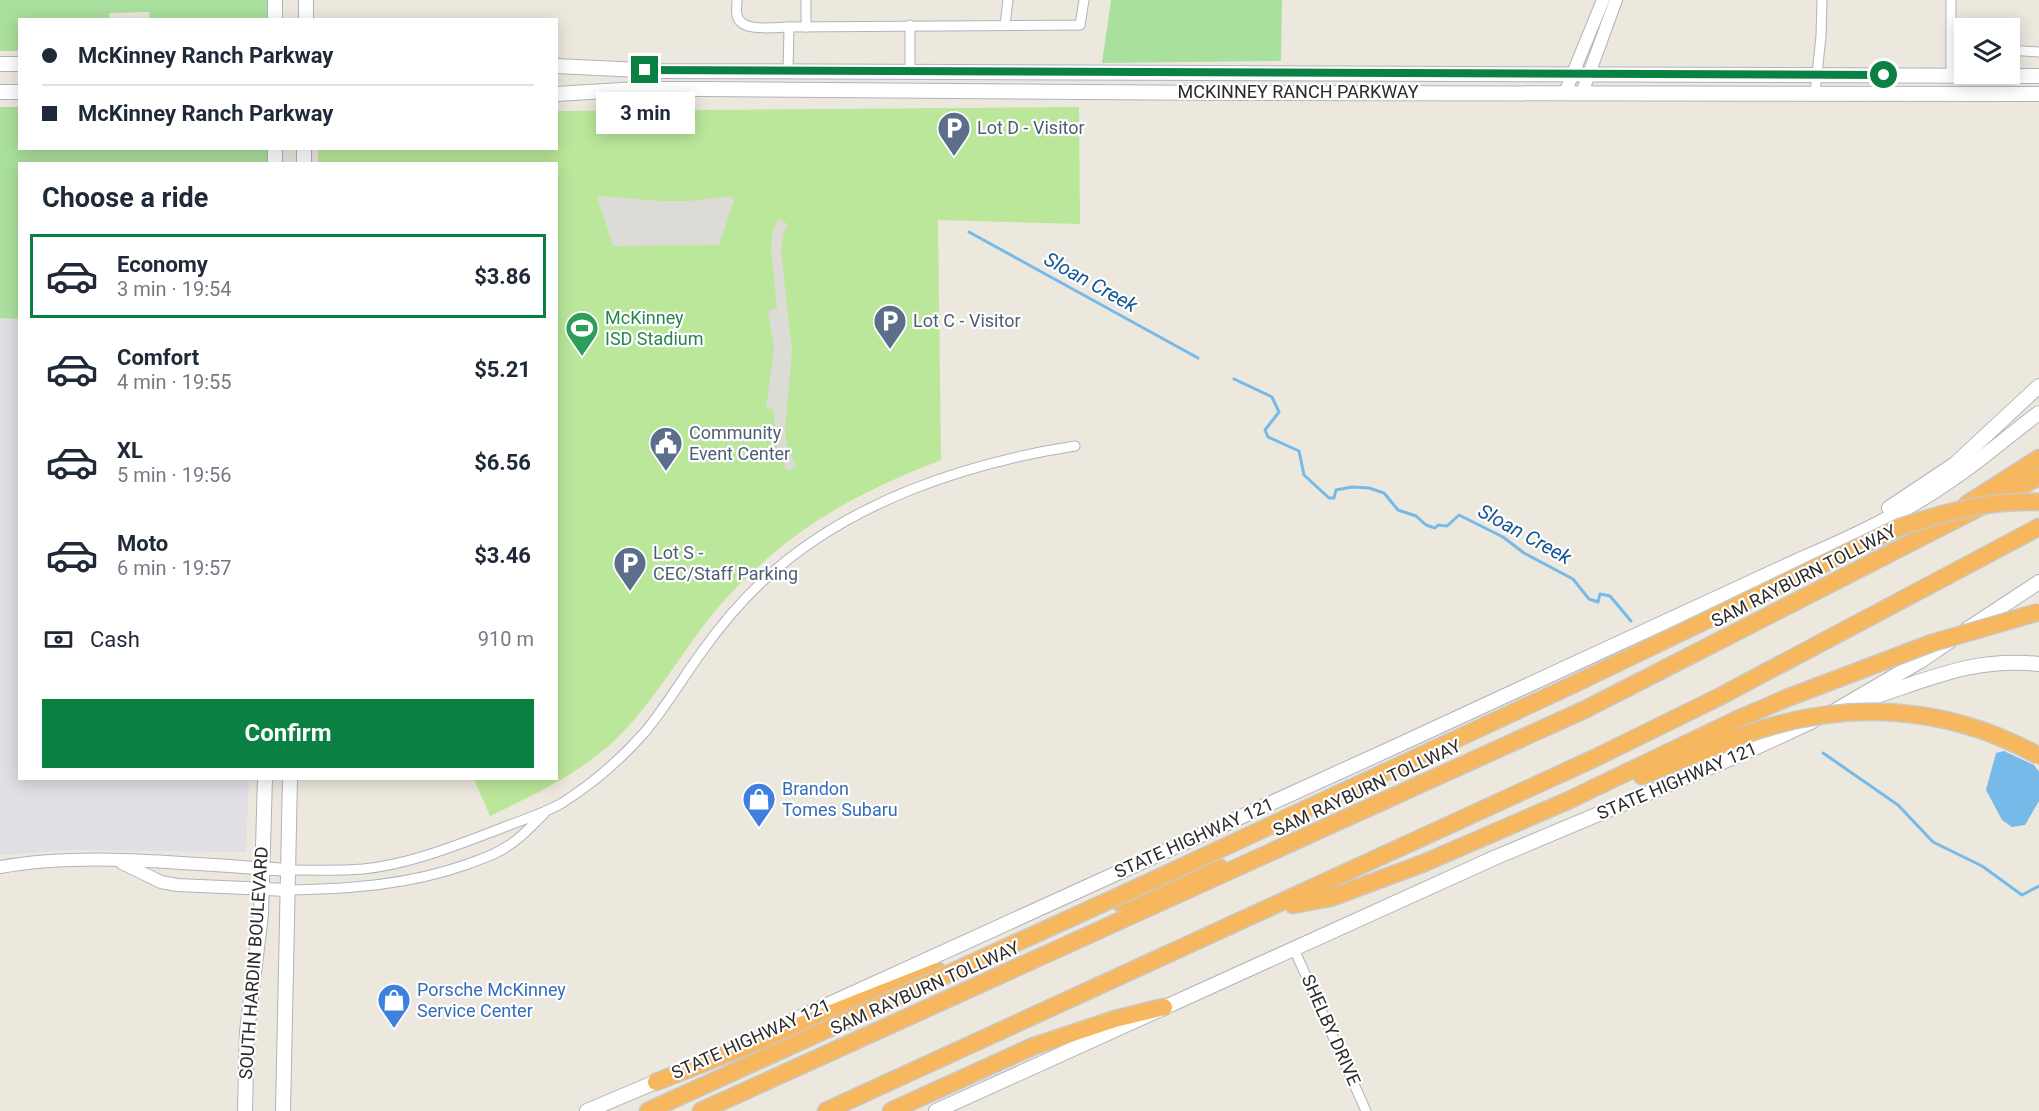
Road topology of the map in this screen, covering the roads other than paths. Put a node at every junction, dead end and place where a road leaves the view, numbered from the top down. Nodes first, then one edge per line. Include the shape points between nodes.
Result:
1 (275, 0) edge
2 (306, 0) edge
3 (737, 0) edge
4 (806, 0) edge
5 (1008, 0) edge
6 (1084, 0) edge
7 (1603, 0) edge
8 (1617, 0) edge
9 (1822, 0) edge
10 (1952, 0) edge
11 (275, 18) edge
12 (306, 18) edge
13 (910, 26) junction
14 (1005, 26) junction
15 (789, 27) junction
16 (806, 27) junction
17 (1951, 43) joint
18 (2020, 51) edge
19 (2039, 52) edge
20 (0, 64) edge
21 (18, 64) edge
22 (558, 66) edge
23 (788, 71) junction
24 (910, 71) junction
25 (1573, 74) junction
26 (1589, 75) junction
27 (1816, 75) junction
28 (1951, 75) junction
29 (2039, 76) edge
30 (788, 89) junction
31 (0, 92) edge
32 (18, 93) edge
33 (558, 93) edge
34 (1565, 93) junction
35 (1582, 93) junction
36 (1815, 93) junction
37 (2039, 94) edge
38 (2039, 386) edge
39 (2039, 413) edge
40 (1075, 446) dead end
41 (2039, 458) edge
42 (2039, 477) edge
43 (2039, 502) edge
44 (2039, 527) edge
45 (1895, 550) junction
46 (1799, 560) junction
47 (2039, 582) edge
48 (2039, 612) edge
49 (2039, 664) edge
50 (1845, 706) junction
51 (1740, 727) junction
52 (2039, 756) edge
53 (265, 780) edge
54 (290, 780) edge
55 (548, 810) junction
56 (1262, 858) junction
57 (118, 861) junction
58 (0, 867) edge
59 (263, 869) junction
60 (288, 870) junction
61 (262, 889) junction
62 (287, 890) junction
63 (1266, 910) junction
64 (1294, 949) junction
65 (1164, 1007) junction
66 (656, 1082) junction
67 (853, 1099) junction
68 (245, 1111) edge
69 (283, 1111) edge
70 (587, 1111) edge
71 (648, 1111) edge
72 (701, 1111) edge
73 (826, 1111) edge
74 (838, 1111) edge
75 (891, 1111) edge
76 (936, 1111) edge
77 (1366, 1111) edge

1 - 11 main road
2 - 12 main road
3 - 15 street via 736,14 746,27
4 - 16 street
5 - 14 street
6 - 14 street via 1080,25
7 - 25 street
8 - 26 street
9 - 27 street
10 - 17 street
13 - 14 street
13 - 16 street
13 - 24 street
15 - 16 street
15 - 23 street
17 - 28 street
18 - 19 street
20 - 21 main road
22 - 23 main road, MCKINNEY RANCH PARKWAY
23 - 24 main road, MCKINNEY RANCH PARKWAY
23 - 30 main road
24 - 25 main road, MCKINNEY RANCH PARKWAY
25 - 26 main road, MCKINNEY RANCH PARKWAY
25 - 34 street
26 - 27 main road, MCKINNEY RANCH PARKWAY
26 - 35 street
27 - 28 main road, MCKINNEY RANCH PARKWAY
27 - 36 street
28 - 29 main road, MCKINNEY RANCH PARKWAY
30 - 33 main road, MCKINNEY RANCH PARKWAY
30 - 34 main road, MCKINNEY RANCH PARKWAY
31 - 32 main road
34 - 35 main road, MCKINNEY RANCH PARKWAY
35 - 36 main road, MCKINNEY RANCH PARKWAY
36 - 37 main road, MCKINNEY RANCH PARKWAY
38 - 46 main road via 1955,464 1883,512
39 - 46 main road via 1910,507
40 - 55 street via 947,476 875,506 802,549 731,613 637,741 593,780
41 - 45 highway
42 - 45 highway, SAM RAYBURN TOLLWAY
43 - 71 highway, bridge via 1987,504 1944,512 1900,527 1476,730
44 - 63 highway via 1658,728
45 - 56 highway, SAM RAYBURN TOLLWAY via 1586,709
46 - 66 main road, STATE HIGHWAY 121
47 - 50 main road, STATE HIGHWAY 121
48 - 51 highway, bridge via 1932,643 1787,698
49 - 50 main road via 1976,665
50 - 64 main road, STATE HIGHWAY 121
51 - 52 highway, bridge via 1848,711 1914,714 1964,724 2013,741
51 - 63 highway via 1424,863 1330,898
53 - 59 main road, SOUTH HARDIN BOULEVARD
54 - 60 main road, SOUTH HARDIN BOULEVARD
55 - 60 street via 449,848 395,863 362,869
55 - 62 street via 507,847 452,869 384,885
56 - 66 highway via 1201,873
56 - 72 highway, SAM RAYBURN TOLLWAY
57 - 58 street
57 - 59 street
57 - 61 street via 161,882
59 - 60 street
59 - 61 main road, SOUTH HARDIN BOULEVARD
60 - 62 main road, SOUTH HARDIN BOULEVARD
61 - 62 street
61 - 68 main road, SOUTH HARDIN BOULEVARD via 246,1054
62 - 69 main road, SOUTH HARDIN BOULEVARD
63 - 67 highway
64 - 65 main road, STATE HIGHWAY 121
64 - 77 street, SHELBY DRIVE
65 - 75 highway via 1034,1046
65 - 76 main road, STATE HIGHWAY 121
66 - 70 main road, STATE HIGHWAY 121
67 - 73 highway
67 - 74 highway

